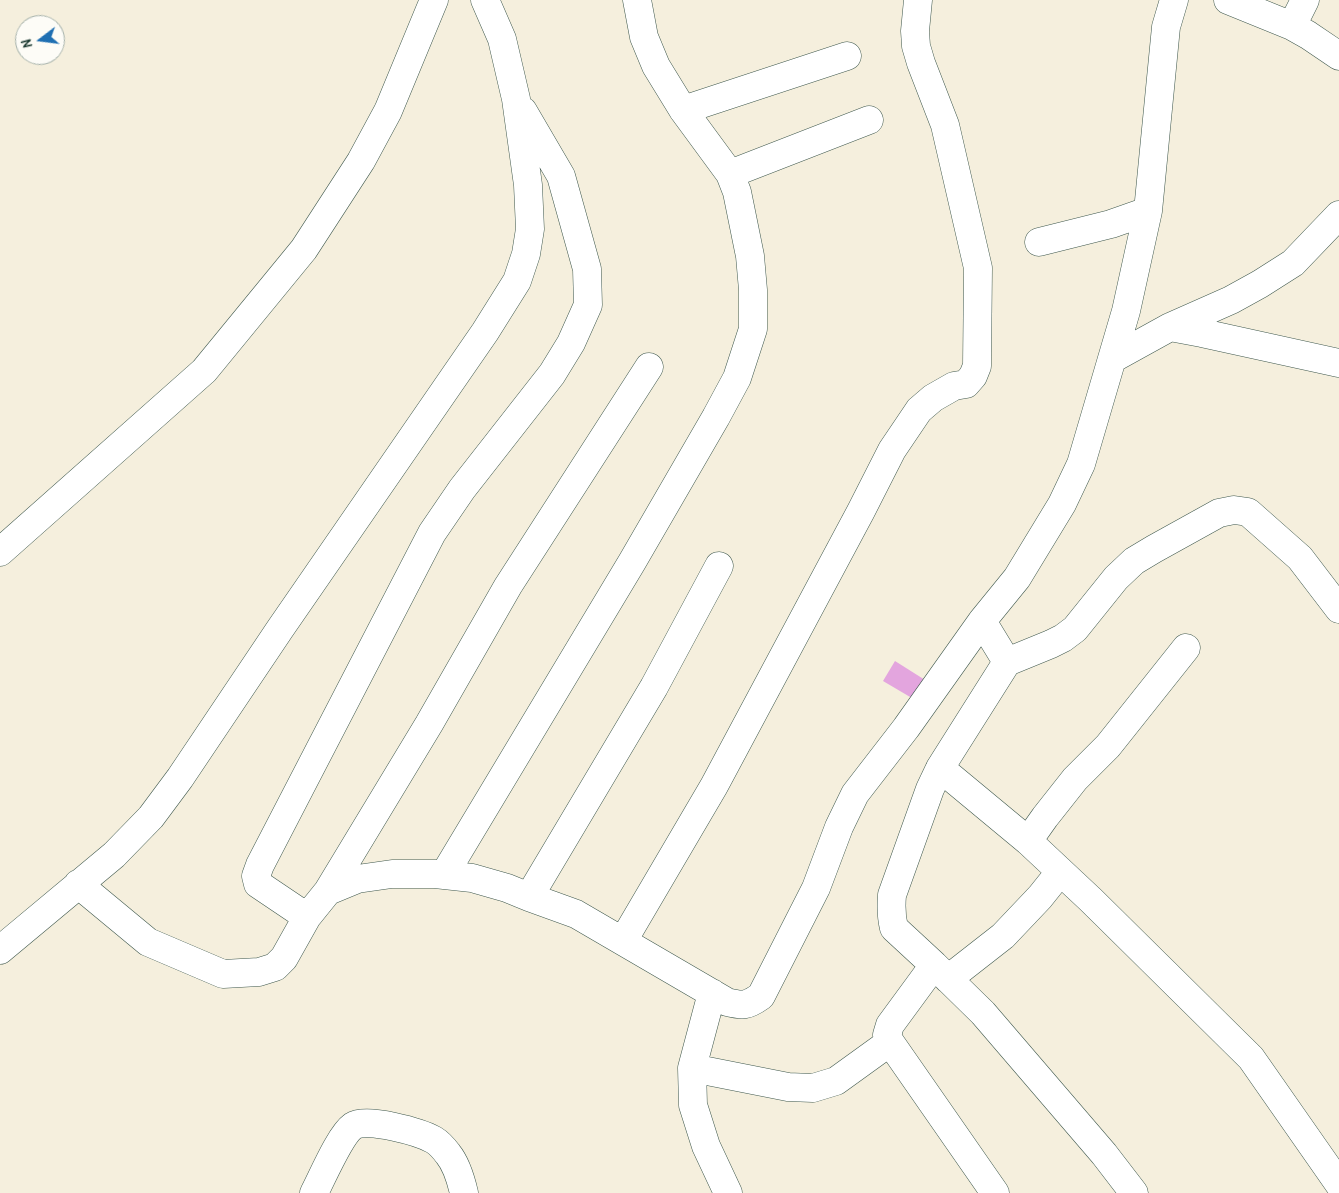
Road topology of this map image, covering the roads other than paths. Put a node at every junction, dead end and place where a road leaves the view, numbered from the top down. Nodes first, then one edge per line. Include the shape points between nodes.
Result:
1 (434, 0) edge
2 (485, 0) edge
3 (637, 0) edge
4 (918, 0) edge
5 (1174, 0) edge
6 (1228, 0) edge
7 (1305, 0) edge
8 (1292, 26) junction
9 (848, 56) dead end
10 (1339, 56) edge
11 (516, 99) junction
12 (683, 110) junction
13 (869, 120) dead end
14 (730, 174) junction
15 (1148, 211) junction
16 (1339, 214) edge
17 (1039, 242) dead end
18 (1170, 327) junction
19 (1112, 359) junction
20 (1339, 363) edge
21 (649, 367) dead end
22 (0, 552) edge
23 (719, 566) dead end
24 (1339, 609) edge
25 (982, 621) junction
26 (1186, 648) dead end
27 (1007, 662) junction
28 (940, 768) junction
29 (1028, 841) junction
30 (1060, 872) junction
31 (444, 875) junction
32 (78, 884) junction
33 (328, 891) junction
34 (529, 897) junction
35 (307, 917) junction
36 (623, 941) junction
37 (0, 950) edge
38 (941, 972) junction
39 (712, 993) junction
40 (890, 1042) junction
41 (692, 1068) junction
42 (1339, 1184) edge
43 (314, 1193) edge
44 (464, 1193) edge
45 (728, 1193) edge
46 (995, 1193) edge
47 (1134, 1193) edge

1 - 22 street via 388,112 361,161 304,249 204,371
2 - 11 street via 502,39
3 - 12 street via 644,37 656,66
4 - 36 street via 916,46 945,125 978,268 977,366 966,384 954,386 919,410 892,450 714,786
5 - 15 street via 1166,27
6 - 8 street
7 - 8 street
8 - 10 street
9 - 12 street
11 - 32 street via 528,184 530,229 517,281 180,778 150,817 114,855
11 - 35 street via 561,176 587,269 588,305 552,374 462,488 432,533 260,865 256,876 258,884
12 - 14 street
13 - 14 street
14 - 31 street via 737,192 750,256 753,290 753,330 737,378 632,562
15 - 17 street
15 - 19 street
16 - 18 street via 1293,263 1231,300
18 - 19 street
18 - 20 street
19 - 25 street via 1081,464 1062,504 1017,578
21 - 33 street via 508,586
23 - 34 street via 654,687
24 - 27 street via 1300,558 1248,512 1234,510 1219,513 1134,561 1116,578 1075,630
25 - 27 street
25 - 39 street via 855,794 816,888 760,996 742,1005 727,1002
26 - 29 street via 1108,746 1075,779
27 - 28 street
28 - 29 street
28 - 38 street via 892,895 891,909 894,928
29 - 30 street
30 - 38 street via 1003,936
30 - 42 street via 1251,1058
31 - 33 street via 392,874 357,879
31 - 34 street via 472,878
32 - 35 street via 148,942 222,974 275,968
32 - 37 street
33 - 35 street
34 - 36 street via 576,914
36 - 39 street
38 - 40 street via 890,1025 887,1035
38 - 47 street via 983,1013
39 - 41 street
40 - 41 street via 836,1081 814,1088 788,1087
40 - 46 street
41 - 45 street via 693,1105 706,1146
43 - 44 street via 342,1138 360,1123 413,1132 435,1141 449,1155

